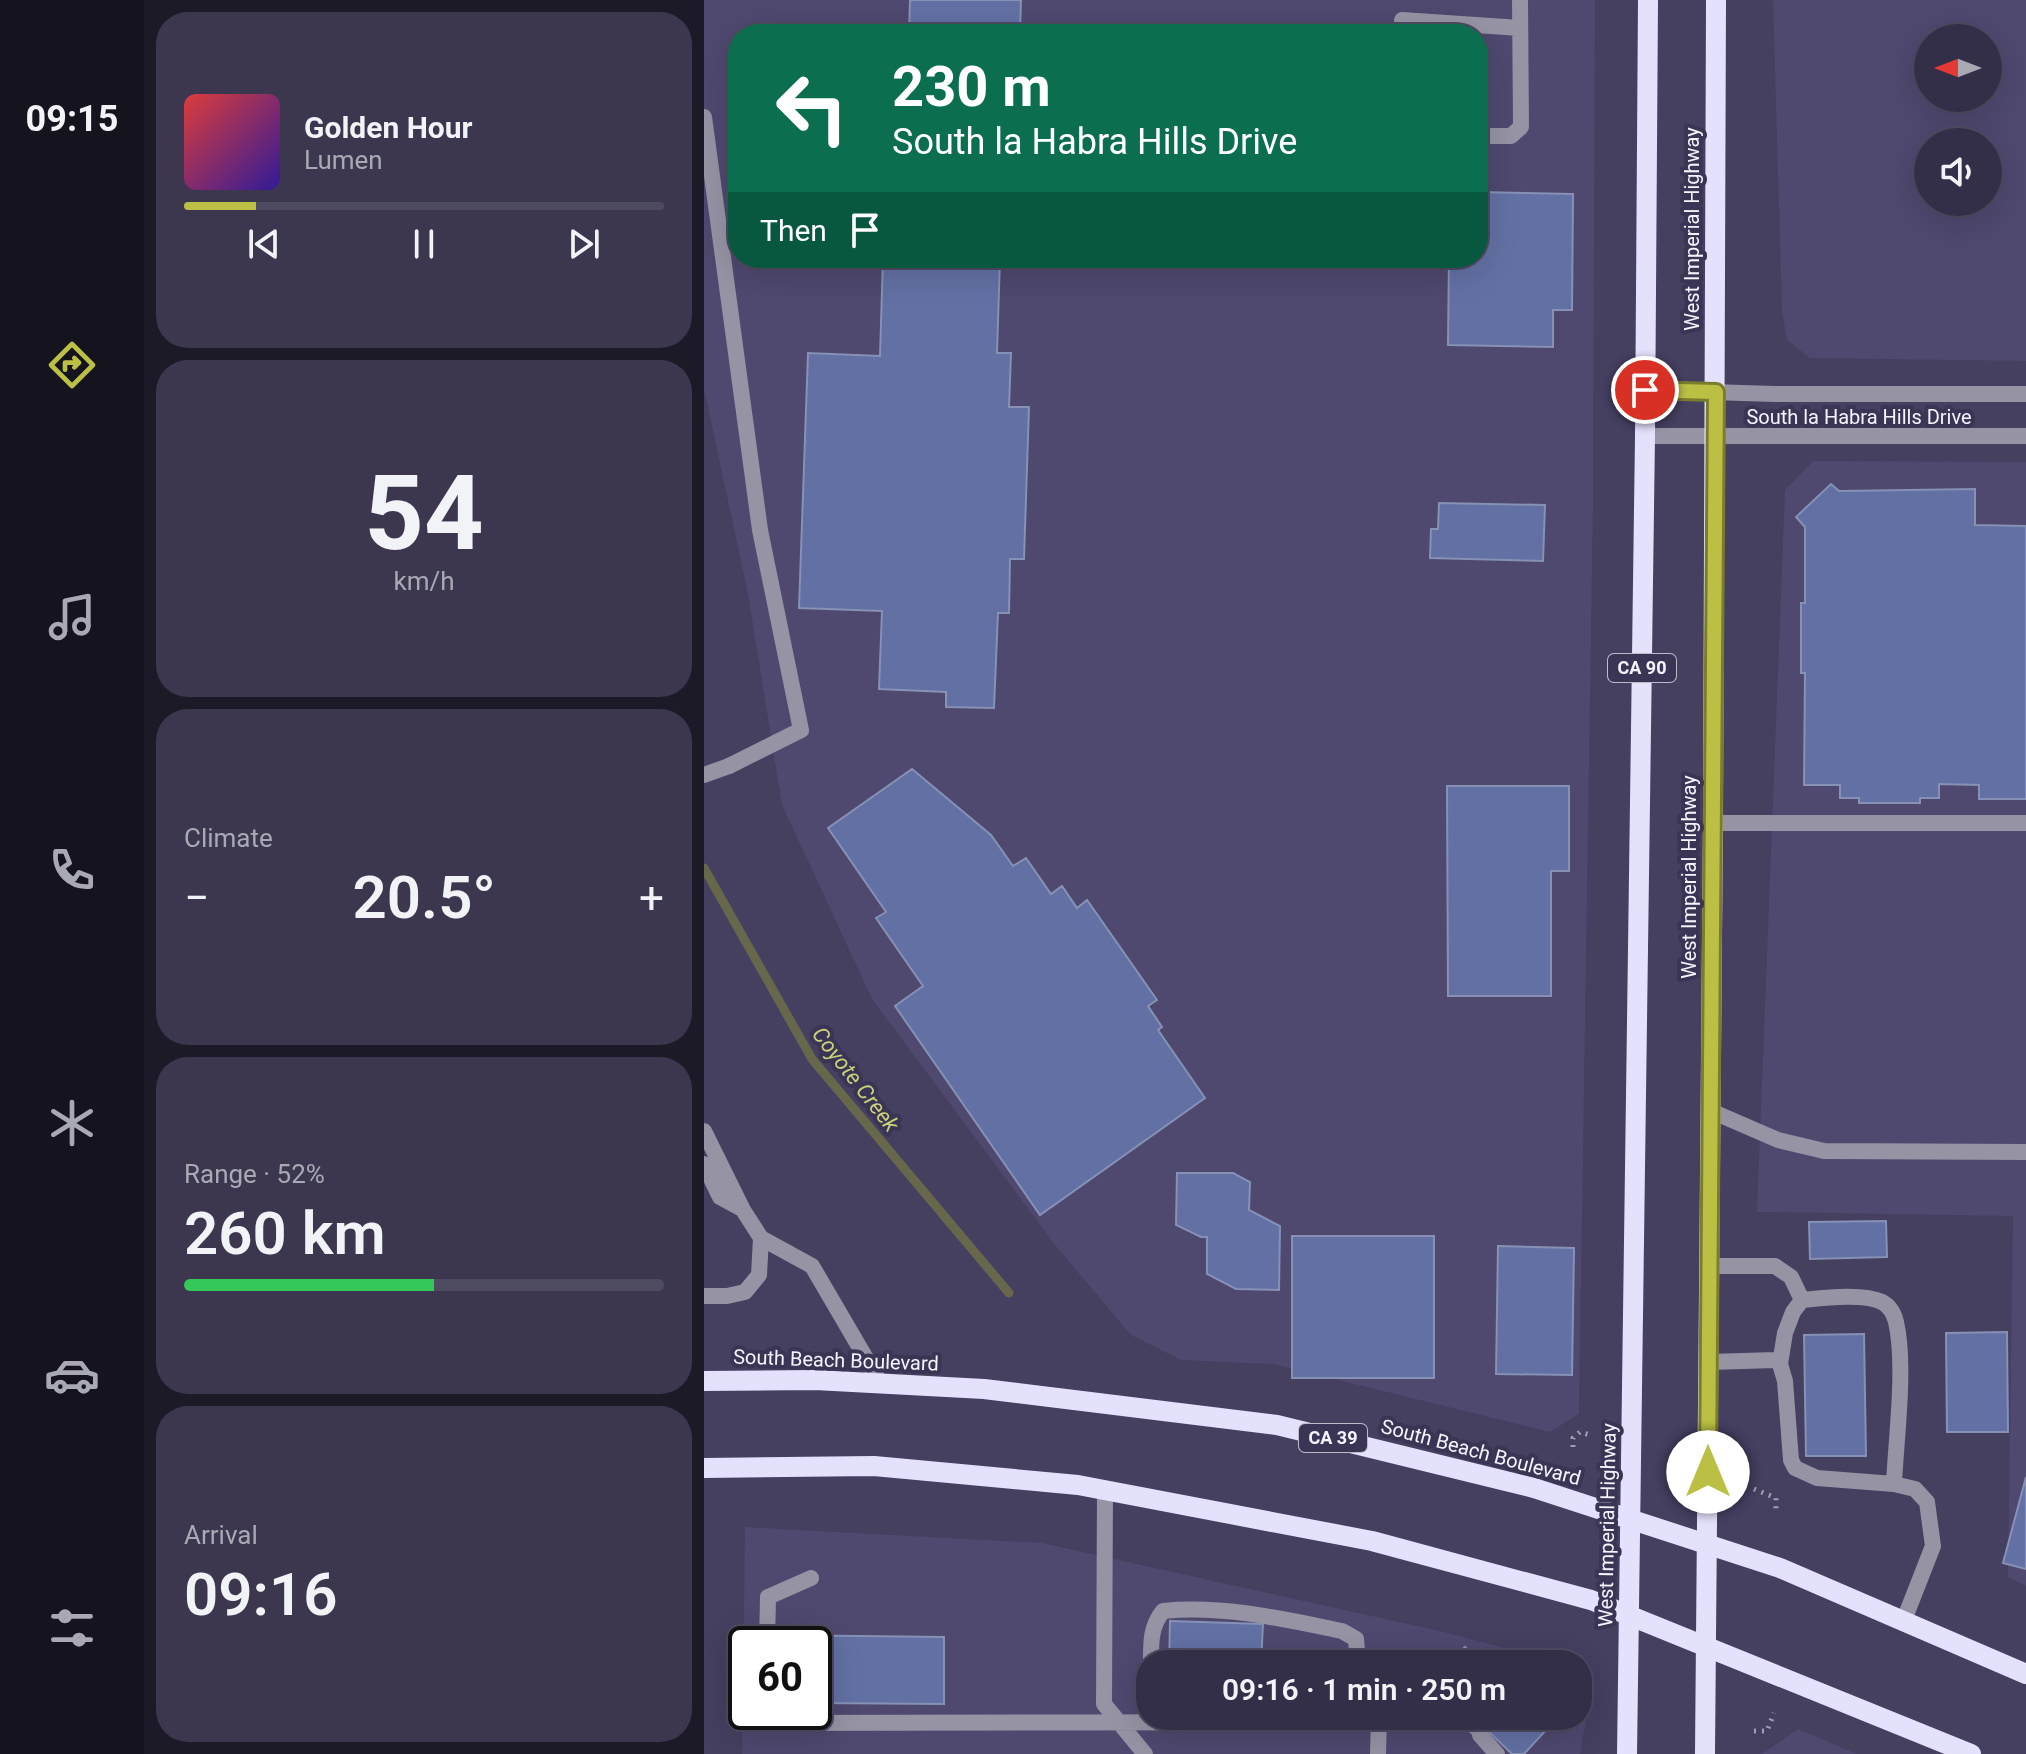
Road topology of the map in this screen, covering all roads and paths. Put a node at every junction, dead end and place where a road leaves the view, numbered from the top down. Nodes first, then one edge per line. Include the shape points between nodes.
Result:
1 (1520, 0) edge
2 (1648, 0) edge
3 (1716, 0) edge
4 (1402, 20) dead end
5 (1461, 24) edge
6 (1488, 26) edge
7 (1520, 28) junction
8 (704, 117) edge
9 (1488, 136) edge
10 (1645, 390) junction
11 (1716, 392) junction
12 (2026, 394) edge
13 (1645, 436) junction
14 (2026, 436) edge
15 (1715, 437) junction
16 (704, 775) edge
17 (1713, 823) junction
18 (2026, 823) edge
19 (1711, 1111) junction
20 (704, 1131) edge
21 (2026, 1152) edge
22 (704, 1164) edge
23 (743, 1210) junction
24 (761, 1238) junction
25 (1710, 1266) junction
26 (704, 1296) edge
27 (1802, 1300) junction
28 (1709, 1362) junction
29 (1780, 1364) junction
30 (704, 1381) edge
31 (881, 1384) junction
32 (1590, 1435) dead end
33 (1573, 1447) dead end
34 (704, 1468) edge
35 (1894, 1484) junction
36 (1754, 1489) dead end
37 (1105, 1490) junction
38 (1776, 1513) dead end
39 (1630, 1519) junction
40 (1707, 1544) junction
41 (811, 1578) dead end
42 (1630, 1616) junction
43 (1904, 1620) junction
44 (767, 1626) edge
45 (1707, 1648) junction
46 (1151, 1650) edge
47 (1357, 1650) edge
48 (2026, 1674) edge
49 (1774, 1713) dead end
50 (1136, 1722) edge
51 (832, 1723) edge
52 (1120, 1724) junction
53 (1379, 1730) edge
54 (1754, 1731) dead end
55 (1480, 1735) dead end
56 (1145, 1754) edge
57 (1378, 1754) edge
58 (1497, 1754) edge
59 (1627, 1754) edge
60 (1705, 1754) edge
61 (1971, 1754) edge

1 - 7 street
2 - 10 main road, West Imperial Highway / CA 90
3 - 11 main road, West Imperial Highway
4 - 5 street
6 - 7 street
7 - 9 street via 1521,127 1511,136
8 - 16 street via 760,530 801,730
10 - 11 street, South la Habra Hills Drive
10 - 13 main road, West Imperial Highway / CA 90
11 - 12 street, South la Habra Hills Drive
11 - 15 main road, West Imperial Highway
13 - 15 street, South la Habra Hills Drive
13 - 39 main road, West Imperial Highway / CA 90
14 - 15 street, South la Habra Hills Drive
15 - 17 main road, West Imperial Highway
17 - 18 street
17 - 19 main road, West Imperial Highway
19 - 21 street via 1778,1140 1824,1151
19 - 25 main road, West Imperial Highway
20 - 23 street
22 - 23 street via 720,1197
23 - 24 street
24 - 26 street via 759,1275 745,1292
24 - 31 street via 812,1266
25 - 27 street via 1775,1266 1791,1277
25 - 28 main road, West Imperial Highway
27 - 29 street via 1785,1333
27 - 35 street via 1869,1299 1891,1309 1899,1363
28 - 29 street
28 - 40 main road, West Imperial Highway
29 - 35 street via 1795,1468 1817,1478
30 - 31 main road, South Beach Boulevard / CA 39
31 - 39 main road, South Beach Boulevard / CA 39 via 984,1389 1277,1425 1534,1488
32 - 33 path via 1580,1432
34 - 37 main road via 874,1466
35 - 43 street via 1915,1489 1927,1502 1932,1522 1933,1546
36 - 38 path via 1776,1498
37 - 42 main road via 1372,1541 1586,1599
37 - 52 street via 1104,1704
39 - 40 main road, South Beach Boulevard / CA 39
39 - 42 main road, West Imperial Highway / CA 90
40 - 43 main road, South Beach Boulevard / CA 39
40 - 45 main road, West Imperial Highway
41 - 44 street via 768,1597
42 - 45 main road
42 - 59 main road, West Imperial Highway
43 - 48 main road, South Beach Boulevard / CA 39
45 - 60 main road, West Imperial Highway
45 - 61 main road
46 - 47 street via 1155,1621 1163,1611 1190,1608 1241,1611 1342,1631 1356,1639
49 - 54 path via 1767,1731
50 - 52 street
51 - 52 street
52 - 56 street
53 - 57 street
55 - 58 street

